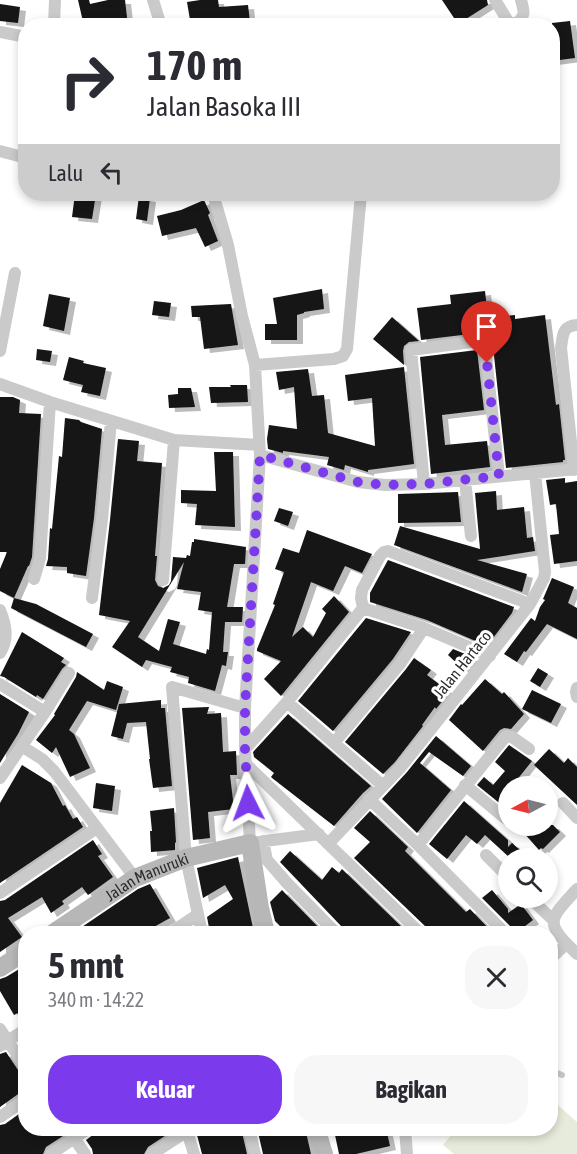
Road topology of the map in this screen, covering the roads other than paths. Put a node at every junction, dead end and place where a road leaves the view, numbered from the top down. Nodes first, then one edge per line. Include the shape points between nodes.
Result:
1 (55, 0) edge
2 (153, 0) edge
3 (495, 0) edge
4 (521, 0) edge
5 (54, 18) edge
6 (159, 18) edge
7 (506, 18) edge
8 (523, 18) edge
9 (0, 32) edge
10 (18, 35) edge
11 (0, 151) edge
12 (18, 156) edge
13 (215, 201) edge
14 (360, 201) edge
15 (15, 273) dead end
16 (577, 325) edge
17 (0, 351) edge
18 (255, 365) junction
19 (0, 384) edge
20 (571, 395) edge
21 (50, 402) junction
22 (111, 421) junction
23 (174, 440) junction
24 (260, 450) junction
25 (575, 470) edge
26 (535, 473) junction
27 (499, 476) junction
28 (465, 480) junction
29 (424, 484) junction
30 (471, 536) dead end
31 (33, 579) dead end
32 (163, 580) dead end
33 (92, 598) dead end
34 (530, 604) junction
35 (363, 608) junction
36 (0, 610) edge
37 (424, 628) junction
38 (0, 653) edge
39 (490, 656) junction
40 (69, 673) dead end
41 (0, 684) edge
42 (577, 688) edge
43 (577, 697) edge
44 (287, 702) junction
45 (245, 708) junction
46 (45, 712) junction
47 (334, 743) junction
48 (22, 747) junction
49 (245, 749) junction
50 (529, 749) dead end
51 (246, 764) junction
52 (2, 771) edge
53 (382, 785) junction
54 (465, 785) junction
55 (369, 799) junction
56 (563, 803) dead end
57 (498, 812) edge
58 (577, 818) edge
59 (97, 828) junction
60 (319, 834) junction
61 (256, 842) junction
62 (328, 844) junction
63 (418, 845) junction
64 (486, 855) dead end
65 (186, 858) junction
66 (498, 867) edge
67 (135, 878) junction
68 (577, 889) edge
69 (0, 893) edge
70 (541, 908) edge
71 (197, 915) junction
72 (553, 920) junction
73 (63, 926) edge
74 (180, 926) edge
75 (200, 926) edge
76 (264, 926) edge
77 (329, 926) edge
78 (413, 926) edge
79 (498, 926) edge
80 (554, 926) edge
81 (558, 934) edge
82 (566, 944) junction
83 (558, 952) edge
84 (577, 954) edge
85 (18, 956) edge
86 (0, 968) edge
87 (0, 1029) edge
88 (18, 1034) edge
89 (4, 1044) edge
90 (18, 1059) edge
91 (558, 1073) edge
92 (562, 1075) dead end
93 (18, 1105) edge
94 (0, 1117) edge
95 (68, 1136) edge
96 (73, 1136) edge
97 (180, 1136) edge
98 (191, 1136) edge
99 (251, 1136) edge
100 (318, 1136) edge
101 (406, 1136) edge
102 (51, 1154) edge
103 (85, 1154) edge
104 (152, 1154) edge
105 (194, 1154) edge
106 (255, 1154) edge
107 (324, 1154) edge
108 (407, 1154) edge

1 - 5 street
2 - 6 street
3 - 7 street
4 - 8 street
9 - 10 street
11 - 12 street
13 - 18 street
14 - 18 street via 347,349 343,356
15 - 17 street
16 - 20 street via 567,327 561,348
18 - 24 street
19 - 21 street
20 - 25 street
21 - 22 street
21 - 31 street via 40,558
22 - 23 street
22 - 33 street
23 - 24 street
23 - 32 street
24 - 29 street via 358,482
24 - 45 street
25 - 26 street
26 - 27 street
26 - 34 street, Jalan Hartaco via 545,572
27 - 28 street
27 - 29 street via 485,347 480,341 411,350
28 - 29 street
28 - 30 street
34 - 35 street via 388,551 380,556 362,590
34 - 39 street, Jalan Hartaco
35 - 37 street
35 - 44 street
36 - 38 street via 7,634
37 - 39 street
37 - 47 street via 400,664
39 - 53 street, Jalan Hartaco via 401,767
40 - 46 street
41 - 46 street
42 - 43 street
44 - 47 street
44 - 49 street
45 - 49 street
45 - 65 street via 172,687
46 - 48 street
47 - 53 street
48 - 52 street
48 - 59 street via 54,771
49 - 51 street
50 - 54 street via 506,736
51 - 60 street
51 - 61 street
53 - 55 street, Jalan Hartaco
54 - 57 street
54 - 63 street
55 - 62 street, Jalan Hartaco
55 - 63 street
56 - 58 street
59 - 67 street
59 - 69 street
60 - 61 street
60 - 62 street
61 - 65 street, Jalan Manuruki
61 - 76 street
61 - 77 street via 271,865
62 - 78 street
63 - 79 street
64 - 66 street
65 - 67 street, Jalan Manuruki
65 - 71 street
67 - 73 street, Jalan Manuruki
68 - 72 street
70 - 72 street
71 - 74 street
71 - 75 street
72 - 80 street
81 - 82 street
82 - 83 street
82 - 84 street
85 - 86 street
87 - 89 street
88 - 89 street
89 - 90 street
91 - 92 lane
93 - 94 street
95 - 102 street
96 - 103 street
97 - 104 street
98 - 105 street
99 - 106 street
100 - 107 street
101 - 108 street

